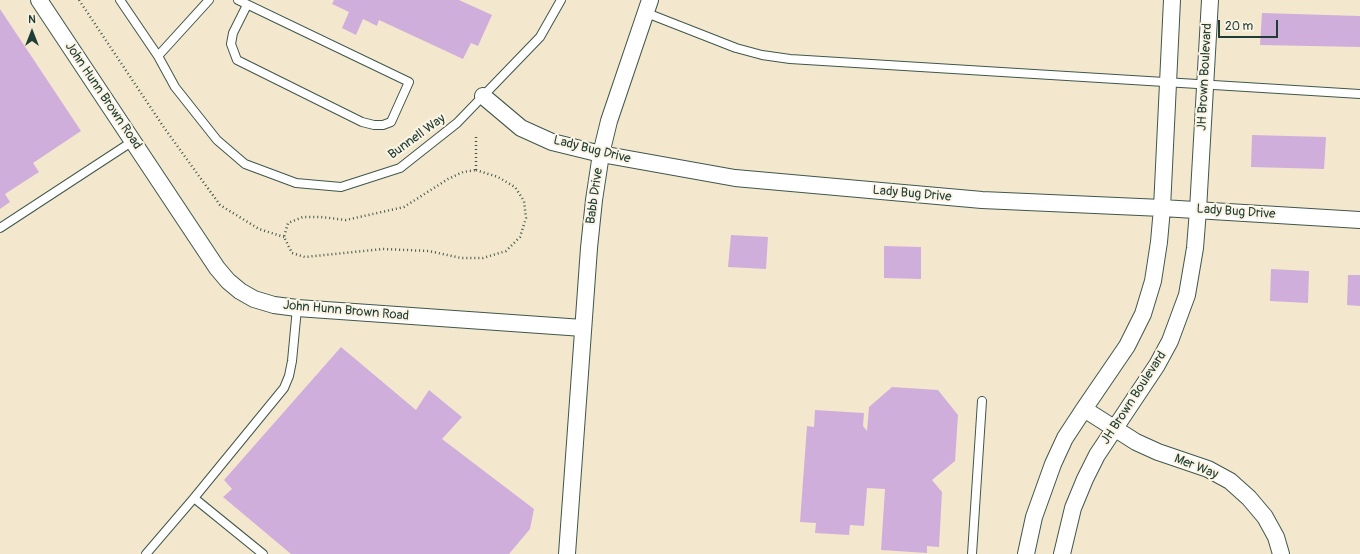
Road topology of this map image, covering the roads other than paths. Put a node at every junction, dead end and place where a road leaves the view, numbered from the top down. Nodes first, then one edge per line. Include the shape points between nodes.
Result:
1 (38, 0) edge
2 (120, 0) edge
3 (209, 0) edge
4 (238, 0) edge
5 (561, 0) edge
6 (1172, 0) edge
7 (1210, 0) edge
8 (247, 5) junction
9 (647, 6) edge
10 (158, 56) junction
11 (1168, 83) junction
12 (1204, 86) junction
13 (1360, 94) edge
14 (483, 96) junction
15 (134, 141) junction
16 (601, 154) junction
17 (1162, 208) junction
18 (1198, 210) junction
19 (1360, 220) edge
20 (0, 228) edge
21 (297, 308) junction
22 (583, 328) junction
23 (982, 401) dead end
24 (1084, 409) junction
25 (1115, 429) junction
26 (194, 498) junction
27 (146, 554) edge
28 (263, 554) edge
29 (567, 554) edge
30 (972, 554) edge
31 (1026, 554) edge
32 (1062, 554) edge
33 (1281, 554) edge

1 - 15 street, John Hunn Brown Road
2 - 10 lane, Bunnell Way
3 - 10 lane
4 - 8 lane
5 - 14 lane, Bunnell Way via 540,37
6 - 11 street
7 - 12 street, JH Brown Boulevard
8 - 8 lane via 409,82 391,122 383,125 362,122 237,60 231,44 233,33
9 - 11 lane via 736,48 762,55 790,59
9 - 16 street, Babb Drive via 609,121
10 - 14 lane, Bunnell Way via 175,87 217,140 245,164 296,184 342,187 400,168 457,123
11 - 12 lane
11 - 17 street
12 - 13 lane
12 - 18 street, JH Brown Boulevard
14 - 16 street, Lady Bug Drive via 521,128 552,142
15 - 20 lane
15 - 21 street, John Hunn Brown Road via 228,281 254,299
16 - 17 street, Lady Bug Drive via 735,178 794,184 982,200
16 - 22 street, Babb Drive via 589,241
17 - 18 street, Lady Bug Drive
17 - 24 street via 1153,281 1143,314 1127,346
18 - 19 street, Lady Bug Drive
18 - 25 street, JH Brown Boulevard via 1187,295 1157,366
21 - 22 street, John Hunn Brown Road
21 - 26 lane via 292,361 284,388
22 - 29 street
23 - 30 lane
24 - 25 street, Mer Way
24 - 31 street via 1053,464 1034,517
25 - 32 street, JH Brown Boulevard via 1097,455 1085,479 1073,508
25 - 33 street, Mer Way via 1158,452 1208,469 1230,481 1265,517 1276,537
26 - 27 lane
26 - 28 lane

